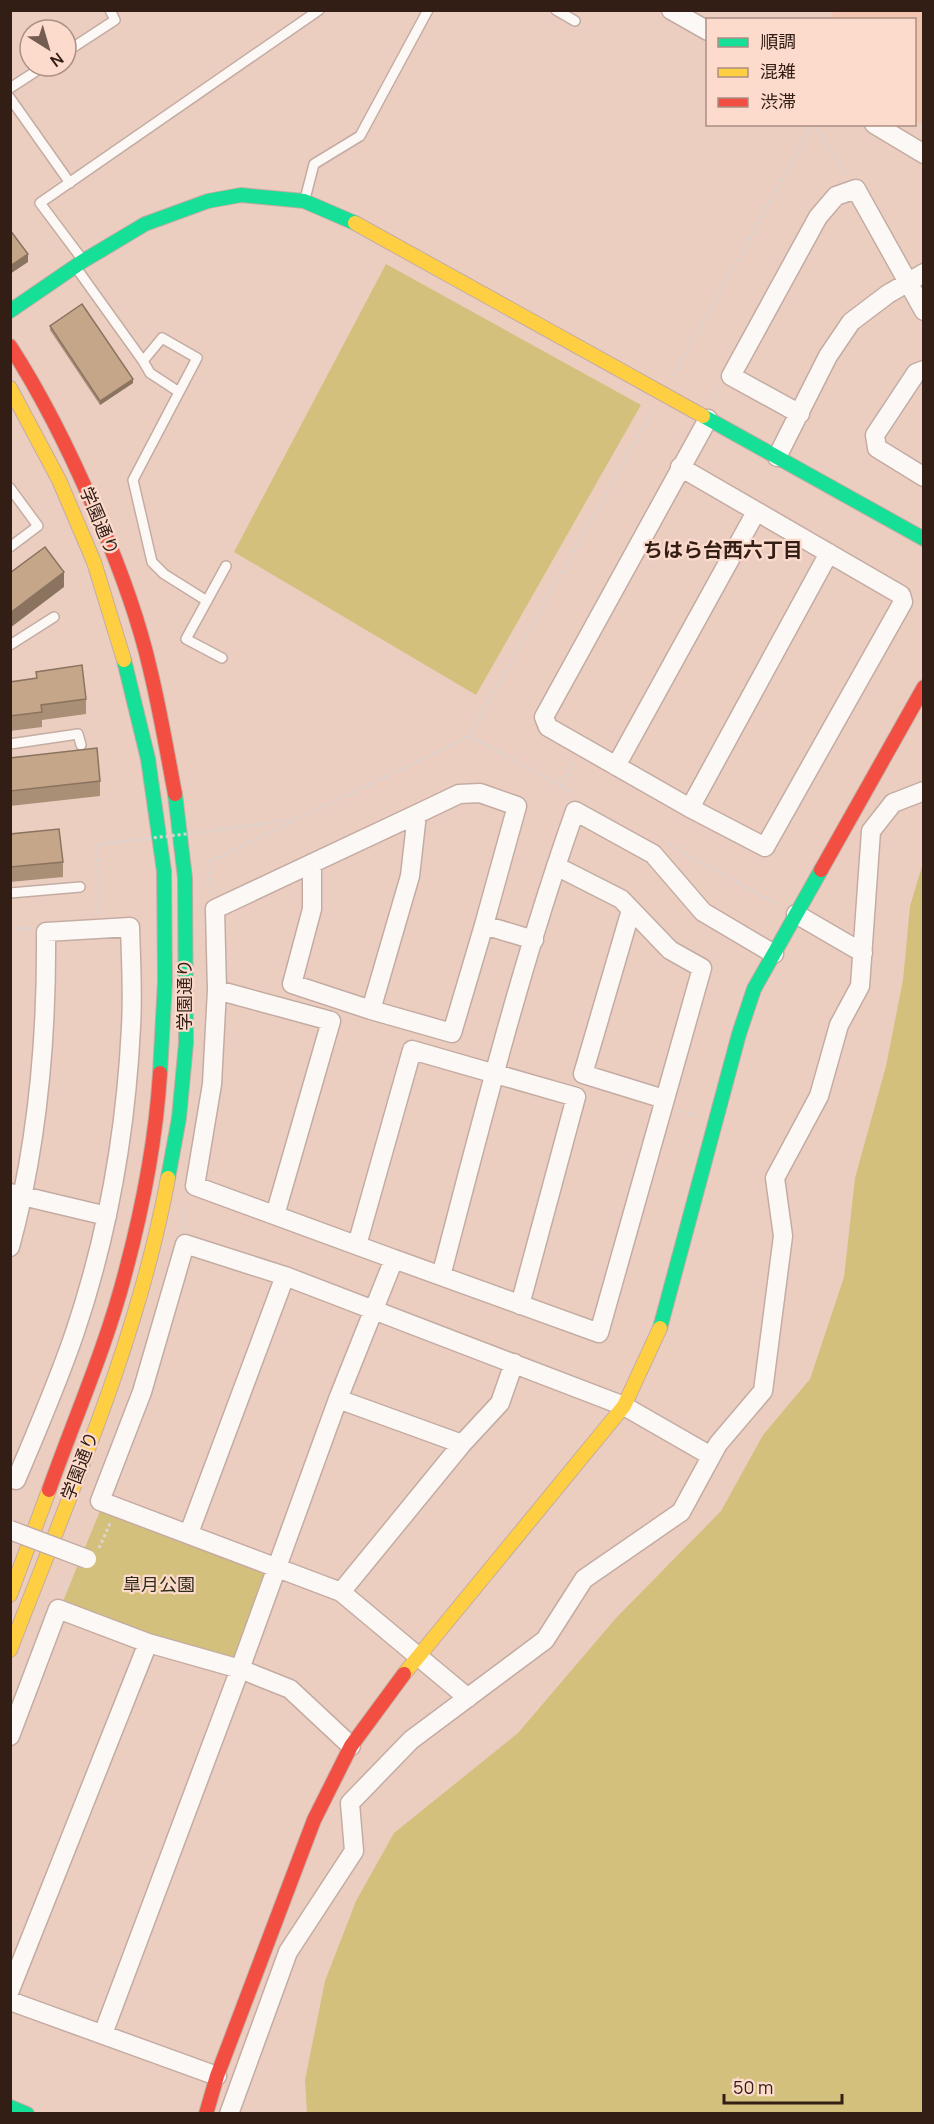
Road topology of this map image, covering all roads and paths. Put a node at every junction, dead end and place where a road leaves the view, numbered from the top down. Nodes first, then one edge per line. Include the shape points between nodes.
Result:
1 (110, 10) edge
2 (319, 10) edge
3 (428, 10) edge
4 (555, 10) edge
5 (671, 10) edge
6 (575, 21) dead end
7 (706, 30) edge
8 (78, 43) edge
9 (25, 78) edge
10 (10, 88) edge
11 (10, 98) edge
12 (813, 126) edge
13 (815, 126) edge
14 (877, 126) edge
15 (924, 154) edge
16 (70, 183) junction
17 (856, 189) junction
18 (304, 201) junction
19 (79, 264) junction
20 (916, 277) edge
21 (10, 311) edge
22 (924, 311) edge
23 (10, 345) edge
24 (143, 361) junction
25 (924, 370) edge
26 (731, 376) junction
27 (10, 388) edge
28 (179, 392) junction
29 (663, 394) junction
30 (800, 414) junction
31 (705, 417) junction
32 (777, 457) junction
33 (680, 467) junction
34 (924, 477) edge
35 (10, 488) edge
36 (756, 512) junction
37 (924, 539) edge
38 (10, 547) edge
39 (829, 553) junction
40 (226, 566) dead end
41 (207, 601) junction
42 (54, 617) dead end
43 (10, 645) edge
44 (222, 658) dead end
45 (924, 687) edge
46 (10, 744) edge
47 (81, 745) dead end
48 (583, 747) junction
49 (616, 765) junction
50 (561, 786) dead end
51 (924, 791) edge
52 (690, 808) junction
53 (417, 814) junction
54 (300, 818) junction
55 (312, 863) junction
56 (555, 866) junction
57 (80, 887) dead end
58 (10, 893) edge
59 (215, 909) junction
60 (631, 909) junction
61 (796, 914) junction
62 (484, 925) junction
63 (90, 929) junction
64 (534, 940) junction
65 (862, 953) junction
66 (774, 954) junction
67 (217, 990) junction
68 (371, 1010) junction
69 (494, 1075) junction
70 (664, 1099) junction
71 (195, 1186) junction
72 (17, 1195) edge
73 (275, 1215) junction
74 (107, 1216) junction
75 (185, 1244) junction
76 (357, 1245) junction
77 (10, 1247) edge
78 (394, 1259) junction
79 (285, 1276) junction
80 (441, 1276) junction
81 (520, 1305) junction
82 (374, 1310) junction
83 (514, 1363) junction
84 (338, 1399) junction
85 (624, 1406) junction
86 (462, 1444) junction
87 (711, 1456) junction
88 (10, 1478) edge
89 (117, 1507) junction
90 (10, 1530) edge
91 (189, 1533) junction
92 (87, 1558) joint
93 (278, 1566) junction
94 (56, 1572) dead end
95 (341, 1592) junction
96 (10, 1595) edge
97 (58, 1609) junction
98 (148, 1643) junction
99 (10, 1650) edge
100 (418, 1656) junction
101 (240, 1670) junction
102 (468, 1698) junction
103 (10, 1736) edge
104 (351, 1746) junction
105 (10, 1990) edge
106 (10, 2001) edge
107 (103, 2034) junction
108 (217, 2076) junction
109 (10, 2107) edge
110 (27, 2114) edge
111 (206, 2114) edge
112 (230, 2114) edge

1 - 8 lane via 115,20
2 - 16 lane
3 - 18 lane via 360,136 314,164
4 - 6 lane
5 - 7 street
9 - 10 lane
11 - 16 lane
12 - 29 path
13 - 17 path
14 - 15 street
16 - 19 lane via 40,203
17 - 20 street
17 - 26 street via 836,196 818,218
18 - 19 street via 241,195 208,201 145,224
18 - 29 street via 357,224
19 - 21 street
19 - 24 lane
20 - 22 street
20 - 30 street via 850,321
23 - 99 street, 学園通り via 77,468 114,555 150,667 177,802 185,878 186,1043 179,1118 167,1184 125,1349
24 - 28 lane via 150,373
24 - 28 lane via 162,338 197,358
25 - 34 street via 916,373 875,435 877,448
26 - 30 street
26 - 31 path via 727,375
27 - 96 street, 学園通り via 59,480 89,552 130,678 148,759 164,871 165,981 157,1113 126,1271 105,1340
28 - 41 lane via 133,480 152,562
29 - 31 street
29 - 54 path via 469,736
30 - 32 street
31 - 32 street
31 - 33 street
32 - 37 street
33 - 36 street
33 - 48 street via 544,717 548,727
35 - 38 lane via 38,526
36 - 39 street
36 - 49 street
39 - 52 street
39 - 52 street via 902,595 903,602 765,847
40 - 41 lane
41 - 44 lane via 186,639
42 - 43 lane
45 - 61 street
46 - 47 lane via 78,734
48 - 49 street
48 - 50 path
49 - 52 street
51 - 65 street via 893,803 871,831
53 - 55 street
53 - 62 street via 459,794 480,793 517,806
53 - 68 street via 410,876
54 - 59 path via 208,862
54 - 63 path, bridge via 96,845 101,896
55 - 59 street
55 - 68 street via 312,909 292,984
56 - 60 street via 621,899
56 - 64 street
56 - 66 street via 575,811 653,854 703,912
57 - 58 lane
59 - 67 street
60 - 70 street via 670,950 702,968
60 - 70 street via 583,1074
61 - 65 street
61 - 66 street
62 - 64 street
62 - 68 street via 452,1033
63 - 72 street via 46,932 39,1090
63 - 74 street via 130,927 127,1088
64 - 69 street
65 - 87 street via 860,986 839,1025 819,1096 775,1178 783,1236 763,1391
66 - 85 street via 754,989 739,1034 658,1336
67 - 71 street via 212,1084
67 - 73 street via 331,1021
69 - 76 street via 412,1050
69 - 80 street
69 - 81 street via 576,1097
70 - 81 street via 599,1333
71 - 73 street
71 - 75 path via 190,1186 180,1232
72 - 74 street
72 - 77 street
73 - 76 street
74 - 88 street via 76,1330 56,1386 16,1480
75 - 79 street
75 - 89 street via 142,1392 100,1501
76 - 78 street
78 - 80 street
78 - 82 street
79 - 82 street
79 - 91 street
80 - 81 street
82 - 83 street
82 - 84 street
83 - 85 street
83 - 86 street via 500,1403
84 - 86 street
84 - 93 street
85 - 87 street
85 - 100 street
86 - 95 street
87 - 102 street via 681,1512 584,1579 545,1640
89 - 91 street
89 - 92 path via 94,1560
90 - 92 street, bridge
91 - 93 street
93 - 95 street
93 - 101 street
94 - 97 path via 66,1584
95 - 100 street
97 - 98 street
97 - 103 street
98 - 101 street
98 - 105 street
100 - 102 street
100 - 104 street
101 - 104 street via 290,1689
101 - 107 street
102 - 112 street via 411,1740 350,1803 354,1851 288,1952
104 - 108 street via 314,1820
106 - 107 street
107 - 108 street
108 - 111 street
109 - 110 street

